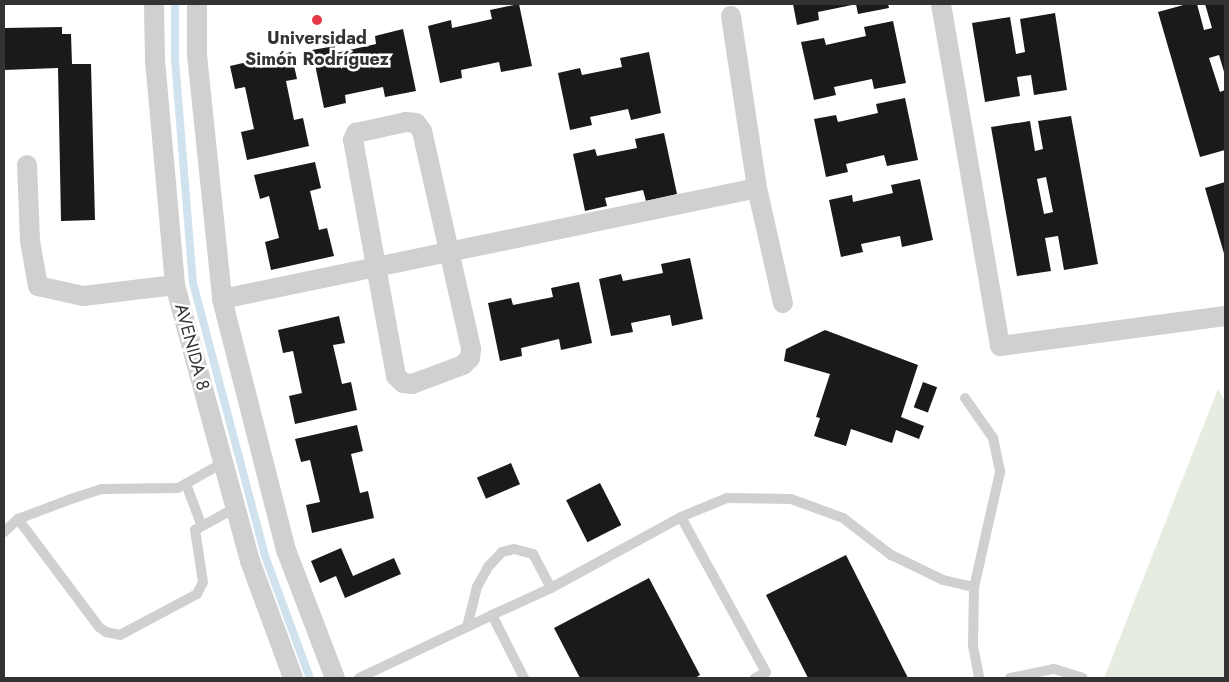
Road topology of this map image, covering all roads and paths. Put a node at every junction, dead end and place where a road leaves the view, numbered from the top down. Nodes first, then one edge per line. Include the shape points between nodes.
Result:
1 (154, 4) edge
2 (197, 4) edge
3 (941, 4) edge
4 (731, 16) dead end
5 (27, 164) dead end
6 (757, 188) junction
7 (451, 252) junction
8 (375, 269) junction
9 (175, 285) junction
10 (222, 300) junction
11 (783, 303) dead end
12 (1225, 316) edge
13 (965, 398) dead end
14 (223, 463) junction
15 (186, 484) junction
16 (236, 508) junction
17 (681, 517) junction
18 (18, 519) junction
19 (201, 524) junction
20 (4, 532) edge
21 (974, 587) junction
22 (551, 588) junction
23 (492, 615) junction
24 (466, 627) junction
25 (767, 675) edge
26 (293, 678) edge
27 (335, 678) edge
28 (359, 678) edge
29 (524, 678) edge
30 (755, 678) edge
31 (979, 678) edge
32 (1010, 678) edge
33 (1083, 678) edge

1 - 9 street, AVENIDA 8 via 155,60
2 - 10 street via 197,55
3 - 12 street via 1000,346
4 - 6 street
5 - 9 street via 30,241 38,286 83,296
6 - 7 street
6 - 11 street
7 - 8 street
7 - 8 street via 472,349 470,358 463,365 412,384 403,383 396,376
7 - 8 street via 422,130 416,123 406,122 356,133 354,150
8 - 10 street
9 - 14 street, AVENIDA 8
10 - 27 street via 286,550
13 - 21 lane via 992,438 1000,472
14 - 15 lane
14 - 16 street, AVENIDA 8
15 - 18 lane via 178,488 102,489
15 - 19 lane
16 - 19 lane
16 - 26 street, AVENIDA 8 via 250,561
17 - 21 lane via 726,498 791,498 843,518 891,555 943,580
17 - 22 lane
17 - 25 lane
18 - 19 lane via 99,626 106,632 120,635 197,594 203,582 195,530
18 - 20 lane
21 - 31 lane via 973,646
22 - 23 lane
22 - 24 lane via 533,554 514,549 502,552 476,587
23 - 24 lane
23 - 29 lane
24 - 28 lane
25 - 30 lane
32 - 33 lane via 1054,669

